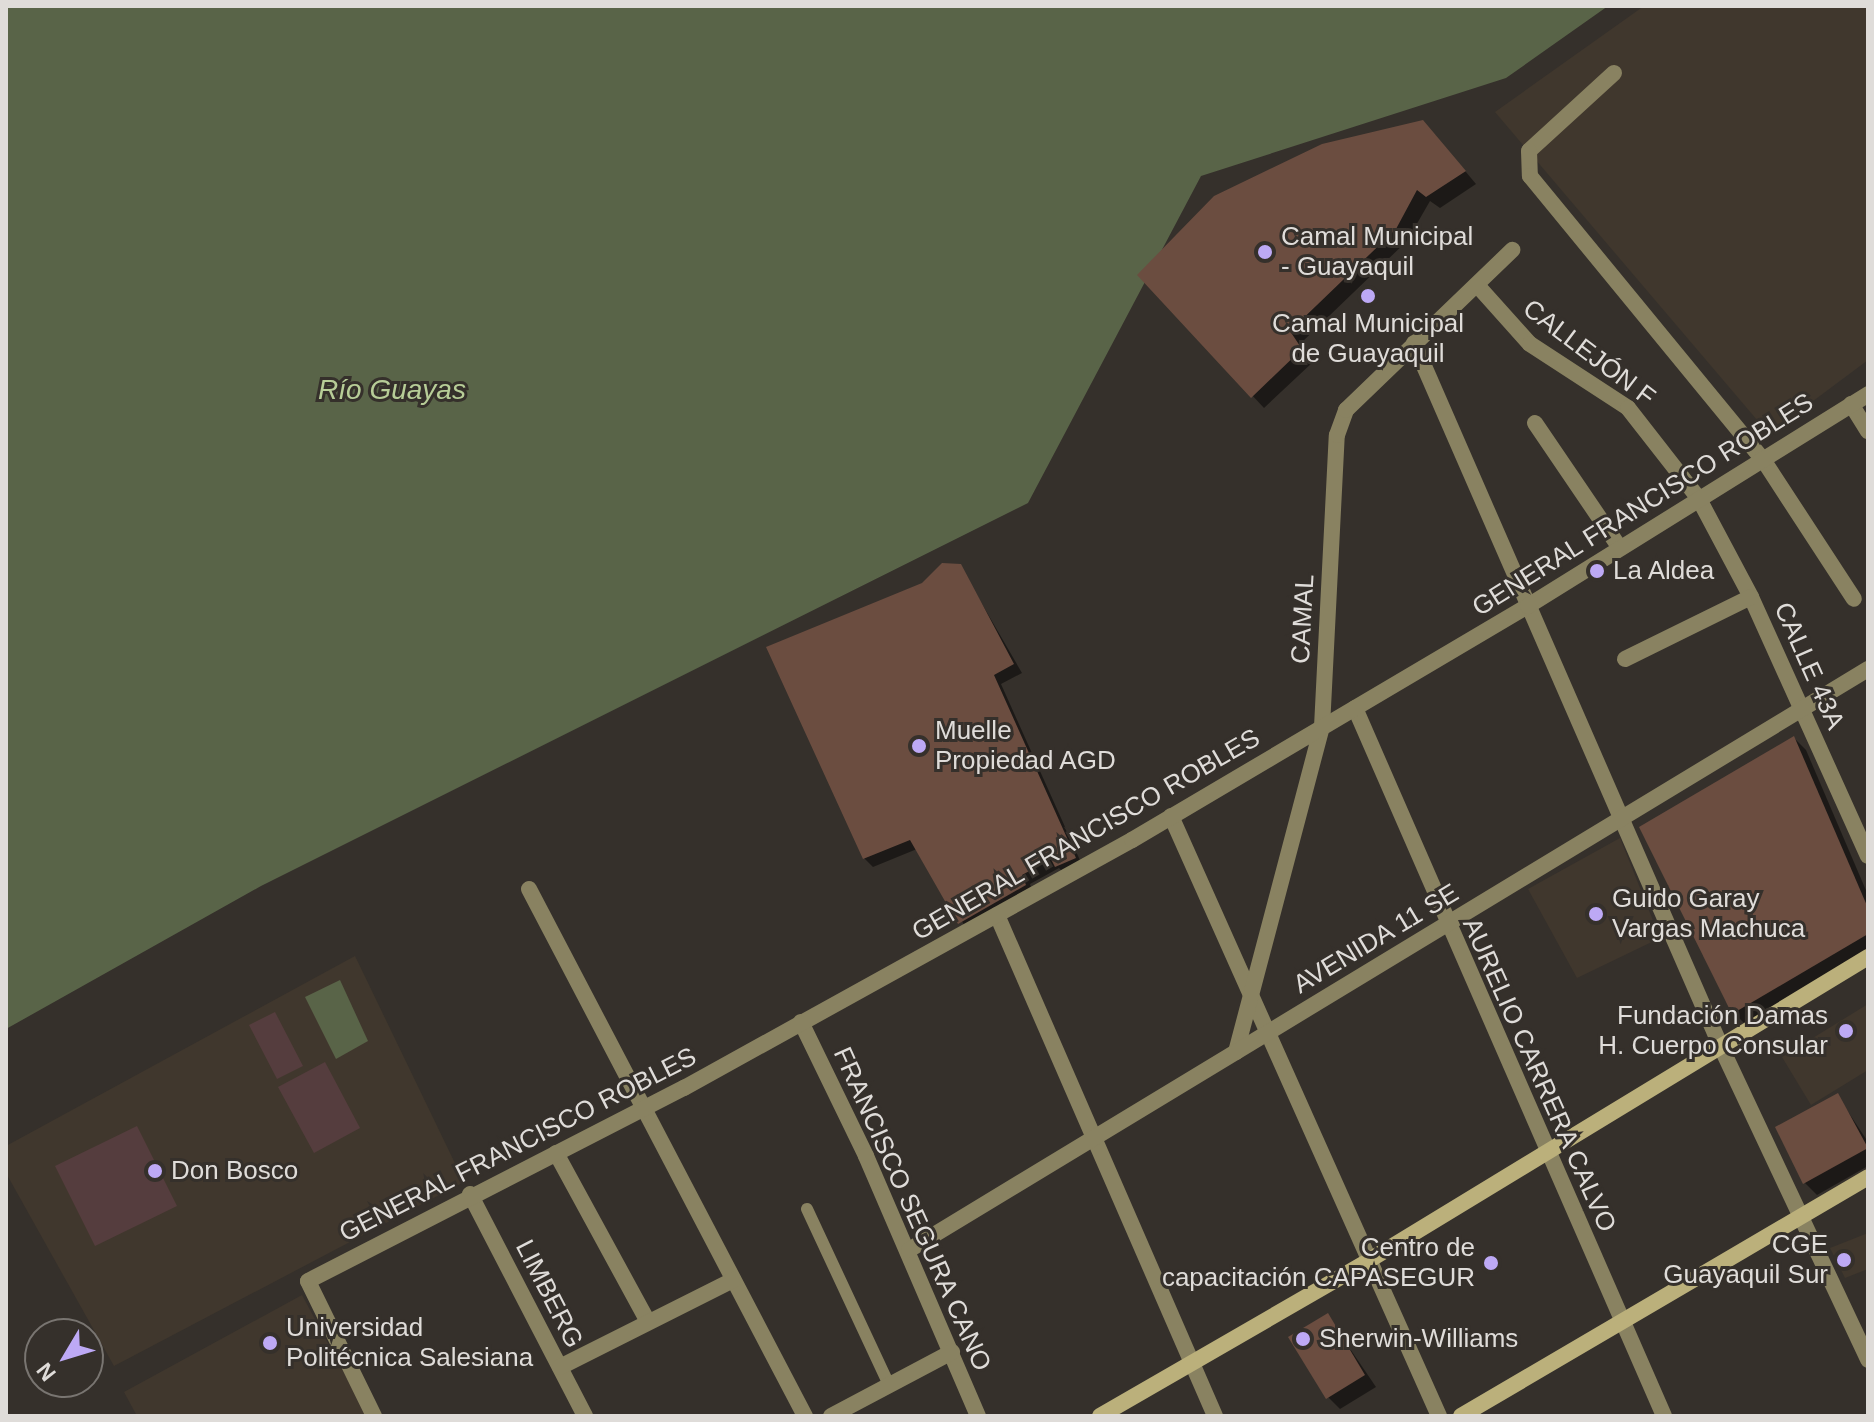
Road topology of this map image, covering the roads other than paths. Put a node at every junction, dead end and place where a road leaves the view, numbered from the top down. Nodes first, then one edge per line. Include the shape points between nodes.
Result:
1 (1614, 73) dead end
2 (1512, 250) dead end
3 (1477, 285) junction
4 (1414, 343) junction
5 (1868, 394) edge
6 (1851, 404) junction
7 (1535, 423) dead end
8 (1868, 431) edge
9 (1762, 458) junction
10 (1699, 499) junction
11 (1620, 548) junction
12 (1751, 597) junction
13 (1854, 599) dead end
14 (1528, 606) junction
15 (1625, 659) dead end
16 (1868, 669) edge
17 (1355, 708) junction
18 (1802, 709) junction
19 (1322, 727) junction
20 (1171, 816) junction
21 (1623, 817) junction
22 (1862, 828) edge
23 (1868, 856) edge
24 (529, 889) dead end
25 (997, 915) junction
26 (1446, 924) junction
27 (1868, 957) edge
28 (1251, 995) junction
29 (801, 1022) junction
30 (1266, 1033) junction
31 (1721, 1047) junction
32 (1236, 1052) junction
33 (647, 1107) junction
34 (1094, 1137) junction
35 (556, 1153) junction
36 (1547, 1153) junction
37 (1868, 1177) edge
38 (470, 1194) junction
39 (807, 1209) dead end
40 (1797, 1217) junction
41 (909, 1250) junction
42 (1368, 1261) junction
43 (733, 1280) junction
44 (1621, 1321) junction
45 (648, 1322) junction
46 (952, 1352) junction
47 (1868, 1360) edge
48 (1192, 1363) junction
49 (560, 1367) junction
50 (889, 1385) junction
51 (374, 1416) edge
52 (585, 1416) edge
53 (805, 1416) edge
54 (831, 1416) edge
55 (978, 1416) edge
56 (1100, 1416) edge
57 (1215, 1416) edge
58 (1439, 1416) edge
59 (1461, 1416) edge
60 (1664, 1416) edge

1 - 9 street via 1529,151 1526,166
2 - 3 street, CAMAL
3 - 4 street, CAMAL
3 - 10 street, CALLEJÓN F via 1530,344 1628,408
4 - 14 street
4 - 19 street, CAMAL via 1346,410 1337,435
5 - 6 street, GENERAL FRANCISCO ROBLES
6 - 8 street
6 - 9 street, GENERAL FRANCISCO ROBLES
7 - 11 street
9 - 10 street, GENERAL FRANCISCO ROBLES
9 - 13 street
10 - 11 street, GENERAL FRANCISCO ROBLES
10 - 12 street, CALLE 43A
11 - 14 street, GENERAL FRANCISCO ROBLES
12 - 15 street
12 - 18 street, CALLE 43A
14 - 17 street, GENERAL FRANCISCO ROBLES
14 - 21 street
16 - 18 street, AVENIDA 11 SE
17 - 19 street, GENERAL FRANCISCO ROBLES
17 - 26 street, AURELIO CARRERA CALVO
18 - 21 street, AVENIDA 11 SE
18 - 22 street, CALLE 43A
19 - 20 street, GENERAL FRANCISCO ROBLES
19 - 28 street, CAMAL
20 - 25 street, GENERAL FRANCISCO ROBLES
20 - 28 street
21 - 26 street, AVENIDA 11 SE
21 - 31 street
22 - 23 street, CALLE 43A
24 - 33 street
25 - 29 street, GENERAL FRANCISCO ROBLES
25 - 34 street
26 - 30 street, AVENIDA 11 SE
26 - 36 street, AURELIO CARRERA CALVO
27 - 31 main road
28 - 30 street
28 - 32 street, CAMAL
29 - 33 street, GENERAL FRANCISCO ROBLES
29 - 41 street, FRANCISCO SEGURA CANO
30 - 32 street, AVENIDA 11 SE
30 - 42 street
31 - 36 main road
31 - 40 street
32 - 34 street, AVENIDA 11 SE
33 - 35 street, GENERAL FRANCISCO ROBLES
33 - 43 street
34 - 41 street, AVENIDA 11 SE
34 - 48 street
35 - 38 street, GENERAL FRANCISCO ROBLES
35 - 45 street
36 - 42 main road
36 - 44 street, AURELIO CARRERA CALVO
37 - 40 main road
38 - 49 street, LIMBERG
38 - 51 street, GENERAL FRANCISCO ROBLES via 308,1281
39 - 50 street
40 - 44 main road
40 - 47 street
41 - 46 street, FRANCISCO SEGURA CANO
42 - 48 main road
42 - 58 street
43 - 45 street
43 - 53 street
44 - 59 main road
44 - 60 street, AURELIO CARRERA CALVO
45 - 49 street
46 - 50 street
46 - 55 street, FRANCISCO SEGURA CANO
48 - 56 main road
48 - 57 street
49 - 52 street, LIMBERG
50 - 54 street

